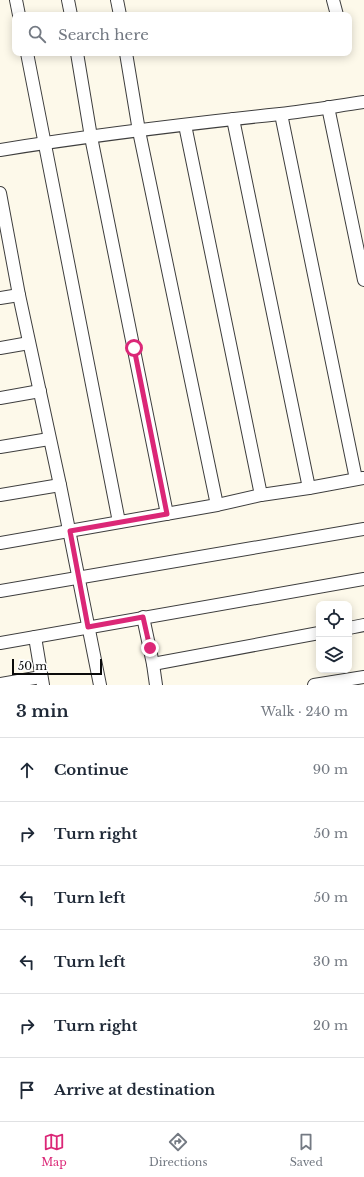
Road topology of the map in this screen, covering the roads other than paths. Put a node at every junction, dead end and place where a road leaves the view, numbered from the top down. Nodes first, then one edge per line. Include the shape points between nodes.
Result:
1 (16, 0) edge
2 (68, 0) edge
3 (117, 0) edge
4 (333, 0) edge
5 (18, 12) edge
6 (70, 12) edge
7 (119, 12) edge
8 (336, 12) edge
9 (28, 56) edge
10 (78, 56) edge
11 (126, 56) edge
12 (364, 102) edge
13 (328, 107) junction
14 (281, 114) junction
15 (233, 119) junction
16 (185, 125) junction
17 (139, 131) junction
18 (91, 137) junction
19 (44, 143) junction
20 (0, 150) edge
21 (1, 199) edge
22 (5, 250) edge
23 (364, 280) edge
24 (19, 294) junction
25 (0, 298) edge
26 (29, 343) junction
27 (0, 348) edge
28 (40, 391) junction
29 (0, 398) edge
30 (49, 438) junction
31 (0, 447) edge
32 (360, 479) edge
33 (60, 485) junction
34 (309, 488) junction
35 (0, 495) edge
36 (261, 495) junction
37 (217, 505) junction
38 (167, 514) junction
39 (119, 522) junction
40 (364, 529) edge
41 (70, 531) junction
42 (0, 543) edge
43 (78, 577) junction
44 (364, 579) edge
45 (0, 591) edge
46 (143, 617) junction
47 (364, 625) edge
48 (88, 627) junction
49 (352, 627) edge
50 (316, 634) edge
51 (35, 637) junction
52 (0, 643) edge
53 (153, 664) junction
54 (364, 677) edge
55 (42, 681) edge
56 (0, 684) edge
57 (100, 685) edge
58 (156, 685) edge
59 (314, 685) edge

1 - 5 street
2 - 6 street
3 - 7 street
4 - 8 street
9 - 19 street
10 - 18 street
11 - 17 street
12 - 13 street
13 - 14 street
13 - 23 street
14 - 15 street
14 - 32 street
15 - 16 street
15 - 34 street
16 - 17 street
16 - 36 street
17 - 18 street
17 - 37 street
18 - 19 street
18 - 38 street
19 - 20 street
19 - 39 street
21 - 22 street
22 - 24 street
24 - 25 street
24 - 26 street
26 - 27 street
26 - 28 street
28 - 29 street
28 - 30 street
30 - 31 street
30 - 33 street
32 - 34 street
33 - 35 street
33 - 41 street
34 - 36 street
36 - 37 street
37 - 38 street
38 - 39 street
39 - 41 street
40 - 43 street
41 - 42 street
41 - 43 street
43 - 45 street
43 - 48 street
44 - 46 street
46 - 48 street
46 - 53 street
47 - 49 street
48 - 51 street
48 - 57 street
50 - 53 street
51 - 52 street
51 - 55 street
53 - 58 street
54 - 59 street
55 - 56 street

